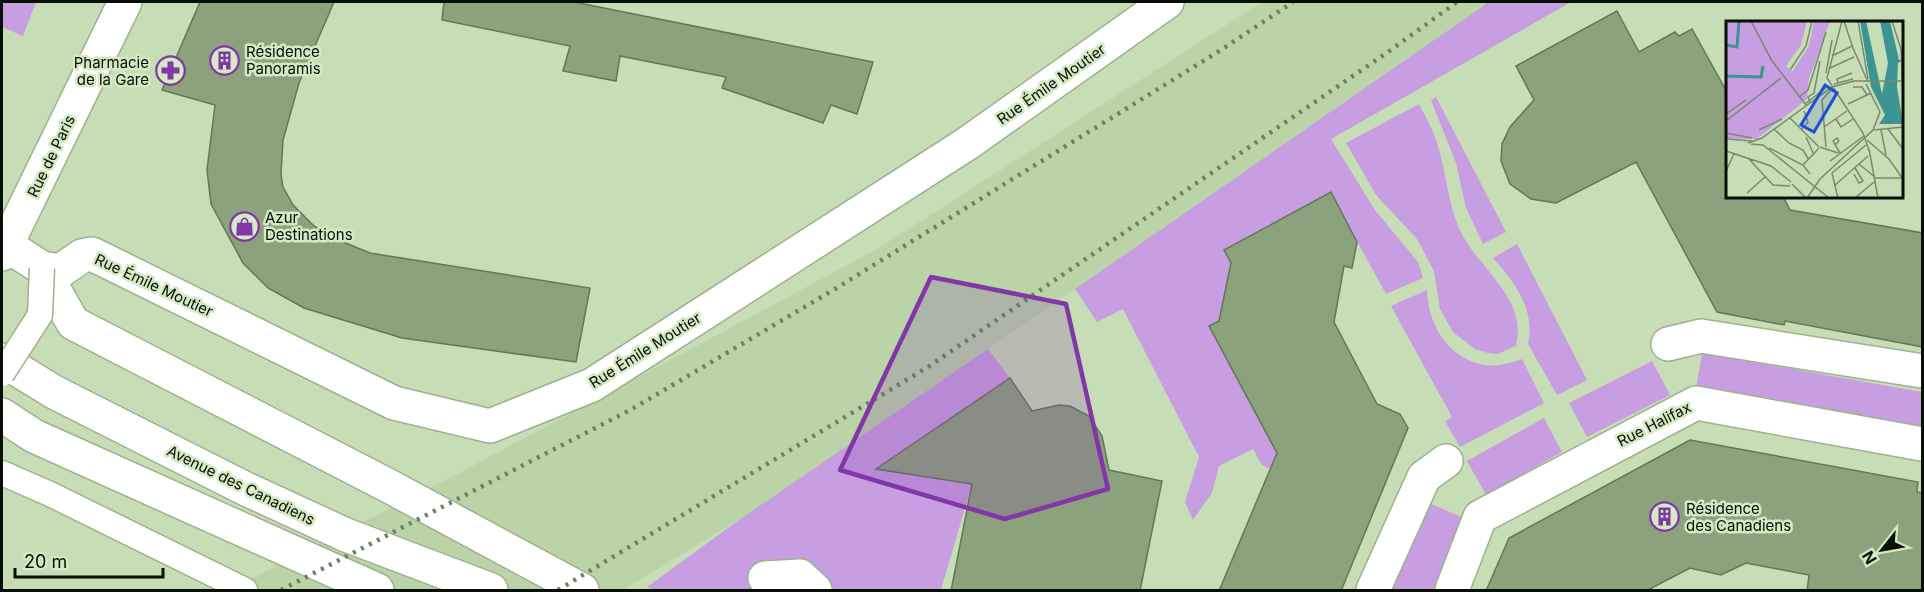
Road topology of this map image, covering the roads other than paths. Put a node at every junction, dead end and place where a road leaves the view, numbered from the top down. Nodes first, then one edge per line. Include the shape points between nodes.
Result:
1 (125, 2) edge
2 (1167, 2) edge
3 (3, 247) edge
4 (42, 268) junction
5 (1668, 344) dead end
6 (2, 360) edge
7 (1923, 371) edge
8 (2, 374) edge
9 (2, 415) edge
10 (1923, 444) edge
11 (1446, 461) dead end
12 (2, 473) edge
13 (765, 578) dead end
14 (245, 591) edge
15 (377, 591) edge
16 (491, 591) edge
17 (582, 591) edge
18 (815, 591) edge
19 (1373, 591) edge
20 (1452, 591) edge

1 - 3 street, Rue de Paris
2 - 4 street, Rue Émile Moutier via 968,143 592,386 490,426 394,403 92,254 60,271
3 - 4 street
4 - 8 lane, bridge via 40,315
4 - 17 street via 73,323
5 - 7 street via 1701,336
6 - 16 street, Avenue des Canadiens via 54,392 246,489 346,535
9 - 15 street via 34,436
10 - 20 street, Rue Halifax via 1696,403 1480,517
11 - 19 street via 1424,477
12 - 14 lane
13 - 18 street via 800,576

